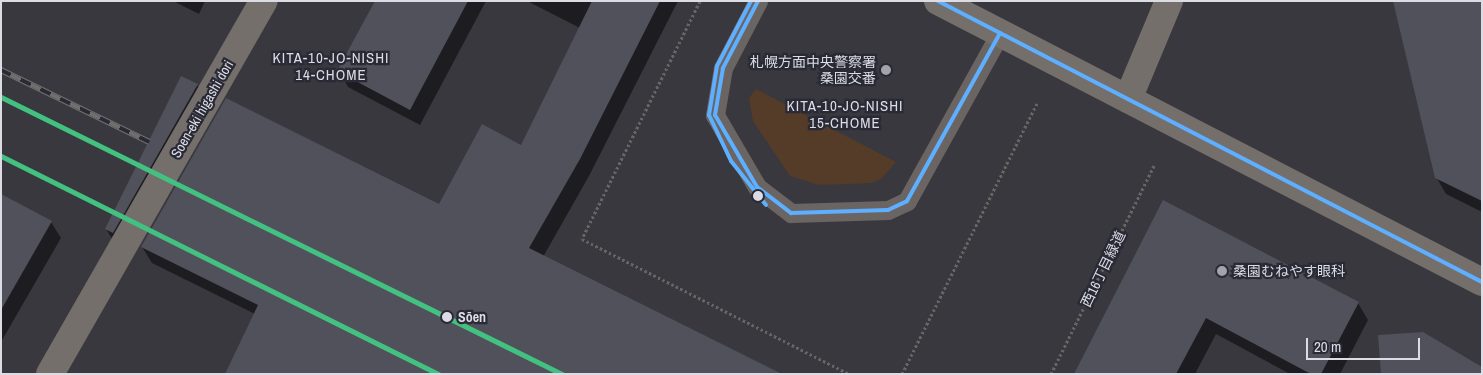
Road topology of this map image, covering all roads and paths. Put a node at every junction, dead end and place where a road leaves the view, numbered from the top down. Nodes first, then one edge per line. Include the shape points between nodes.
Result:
1 (264, 1) edge
2 (700, 1) edge
3 (758, 1) edge
4 (938, 1) edge
5 (1169, 1) edge
6 (1000, 34) junction
7 (1128, 99) junction
8 (1037, 103) dead end
9 (1156, 164) dead end
10 (1482, 282) edge
11 (50, 374) edge
12 (849, 374) edge
13 (902, 374) edge
14 (1051, 374) edge

1 - 11 street, Soen-eki higashi dori
2 - 12 path via 582,239
3 - 6 lane via 723,68 715,114 757,187 791,213 888,210 907,202
4 - 6 street
5 - 7 street
6 - 7 street
7 - 10 street
8 - 13 path
9 - 14 path, 西16丁目緑道

